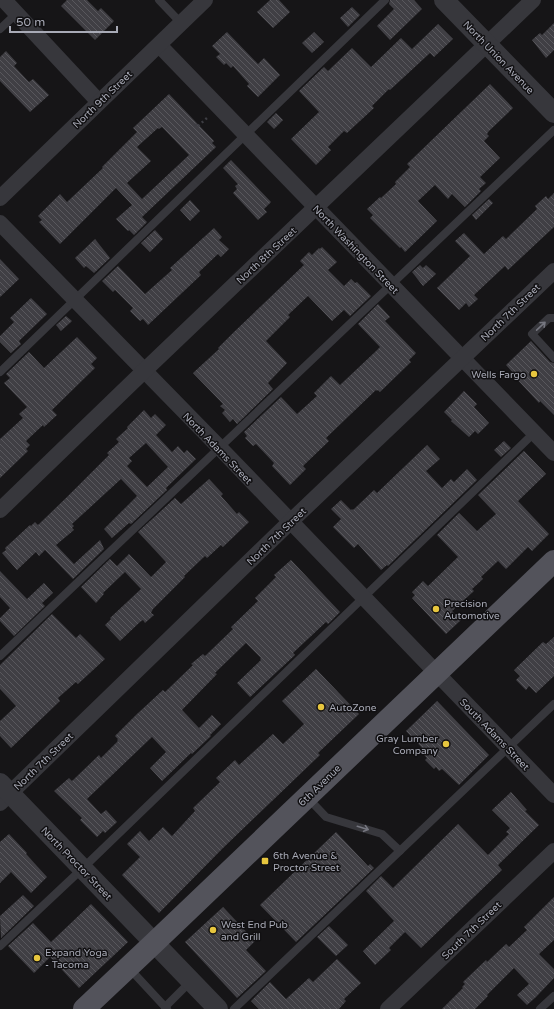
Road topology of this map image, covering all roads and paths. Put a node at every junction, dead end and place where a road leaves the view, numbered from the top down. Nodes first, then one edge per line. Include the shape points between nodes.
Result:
1 (4, 0) edge
2 (159, 0) edge
3 (205, 0) edge
4 (385, 0) edge
5 (444, 0) edge
6 (533, 0) edge
7 (17, 13) junction
8 (182, 23) junction
9 (0, 29) edge
10 (159, 44) junction
11 (486, 45) junction
12 (99, 102) junction
13 (554, 113) edge
14 (208, 117) dead end
15 (195, 124) dead end
16 (554, 130) edge
17 (245, 134) junction
18 (0, 198) edge
19 (316, 208) junction
20 (0, 223) edge
21 (554, 271) edge
22 (391, 285) junction
23 (75, 300) junction
24 (554, 318) edge
25 (462, 358) junction
26 (554, 358) edge
27 (144, 371) junction
28 (0, 372) edge
29 (534, 433) junction
30 (552, 447) edge
31 (220, 448) junction
32 (0, 510) edge
33 (290, 522) junction
34 (554, 561) edge
35 (363, 598) junction
36 (0, 656) edge
37 (436, 674) junction
38 (554, 704) edge
39 (508, 748) junction
40 (3, 793) edge
41 (554, 795) edge
42 (307, 797) junction
43 (400, 851) junction
44 (554, 851) edge
45 (83, 868) junction
46 (154, 943) junction
47 (0, 946) edge
48 (128, 968) junction
49 (191, 981) junction
50 (554, 996) edge
51 (166, 1008) edge
52 (84, 1009) edge
53 (218, 1009) edge
54 (234, 1009) edge
55 (388, 1009) edge
56 (540, 1009) edge

1 - 7 street
2 - 8 lane
3 - 8 street, North 9th Street
4 - 17 lane
5 - 11 street, North Union Avenue
6 - 11 street, North 8th Street
7 - 9 lane
7 - 12 street
8 - 10 street, North 9th Street
10 - 12 street, North 9th Street
10 - 17 street, North Washington Street
11 - 13 street, North Union Avenue
11 - 19 street, North 8th Street
12 - 18 street, North 9th Street
14 - 15 path via 198,127
16 - 22 lane
17 - 19 street, North Washington Street
17 - 23 lane
19 - 22 street, North Washington Street
19 - 27 street, North 8th Street
20 - 23 street, North Adams Street
21 - 25 street, North 7th Street
22 - 25 street, North Washington Street
22 - 31 lane
23 - 27 street, North Adams Street
23 - 28 lane
26 -> 24 lane via 532,334 549,318
25 - 29 street, North Washington Street
25 - 33 street, North 7th Street
27 - 31 street, North Adams Street
27 - 32 street, North 8th Street
29 - 30 street, North Washington Street
29 - 35 lane
31 - 33 street, North Adams Street
31 - 36 lane
33 - 35 street, North Adams Street
33 - 40 street, North 7th Street
34 - 37 main road, 6th Avenue
35 - 37 street, North Adams Street
35 - 45 lane
37 - 39 street, South Adams Street
37 - 42 main road, 6th Avenue
38 - 39 lane
39 - 41 street, South Adams Street
39 - 43 lane
40 - 45 street, North Proctor Street
42 -> 43 lane via 326,817 382,834
42 - 46 main road, 6th Avenue
43 - 54 lane
44 - 55 street, South 7th Street
45 - 46 street, North Proctor Street
45 - 47 lane
46 - 48 main road, 6th Avenue
46 - 49 street, North Proctor Street
48 - 51 lane
48 - 52 main road, 6th Avenue
49 - 51 lane
49 - 53 street, North Proctor Street
50 - 56 lane

